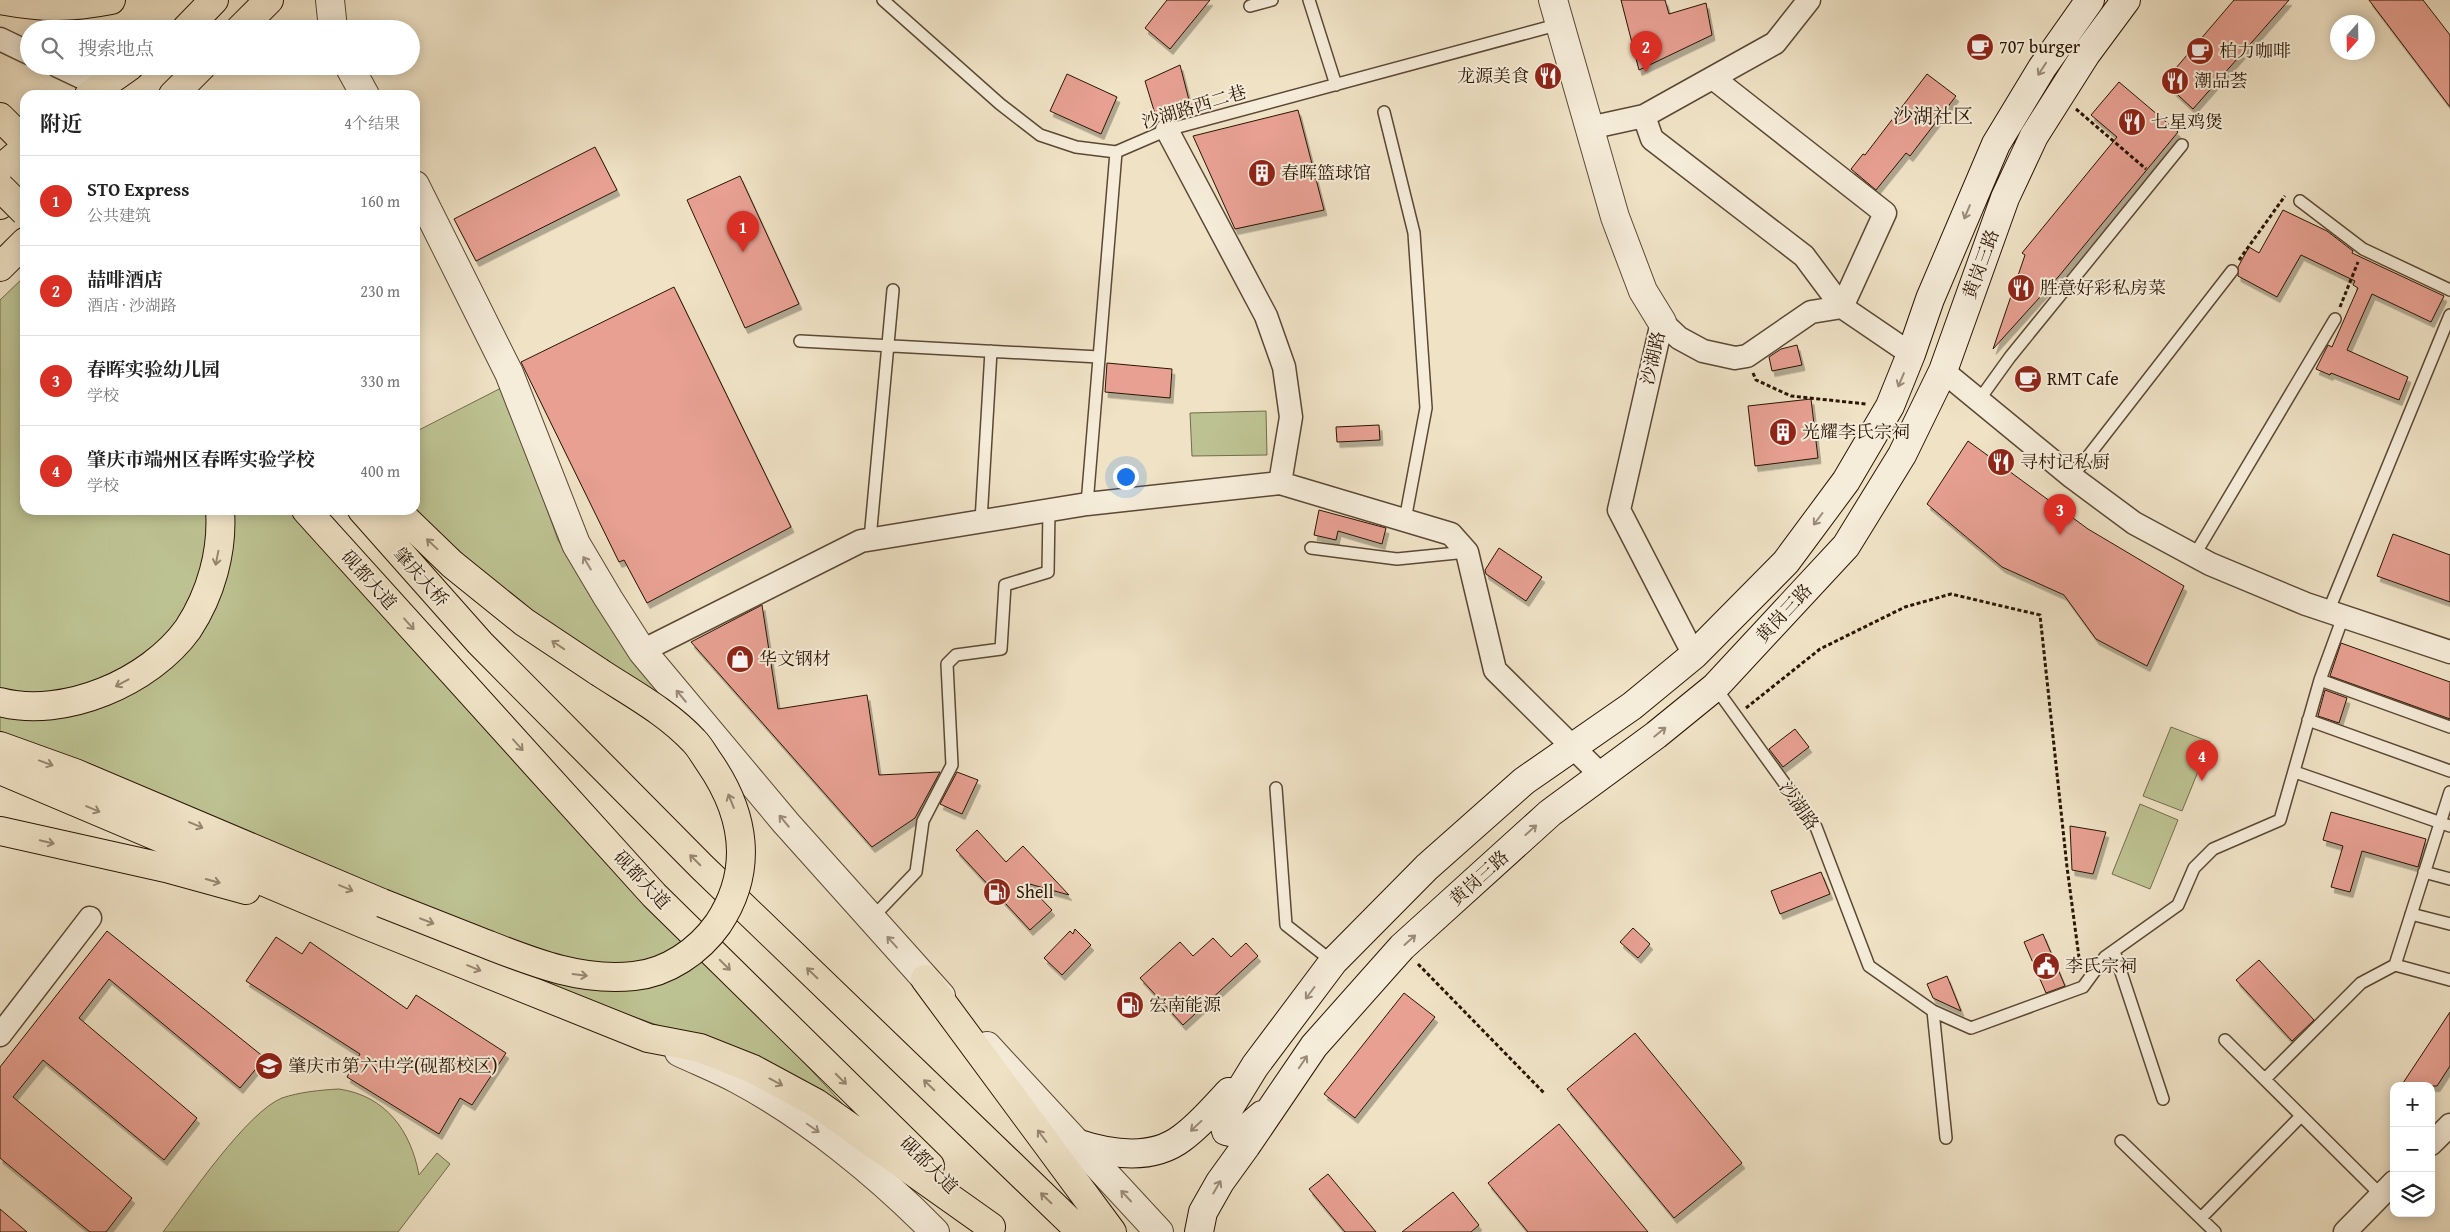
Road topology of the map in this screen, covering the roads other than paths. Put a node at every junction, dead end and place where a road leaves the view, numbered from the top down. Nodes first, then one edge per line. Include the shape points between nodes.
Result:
1 (0, 0) edge
2 (111, 0) edge
3 (214, 0) edge
4 (269, 0) edge
5 (330, 0) edge
6 (883, 0) edge
7 (1272, 0) edge
8 (1310, 0) edge
9 (1809, 0) edge
10 (2090, 0) edge
11 (2126, 0) edge
12 (1250, 6) dead end
13 (1557, 12) edge
14 (195, 20) edge
15 (249, 20) edge
16 (333, 20) edge
17 (0, 39) edge
18 (20, 49) edge
19 (73, 75) edge
20 (120, 75) edge
21 (131, 75) edge
22 (193, 75) edge
23 (354, 75) edge
24 (1713, 78) junction
25 (1336, 85) junction
26 (99, 90) edge
27 (104, 90) edge
28 (105, 90) edge
29 (178, 90) edge
30 (362, 90) edge
31 (1384, 112) dead end
32 (1644, 116) junction
33 (1, 118) edge
34 (1589, 128) junction
35 (1167, 130) junction
36 (20, 133) edge
37 (20, 137) edge
38 (2182, 145) dead end
39 (20, 152) edge
40 (1116, 152) junction
41 (0, 169) edge
42 (20, 186) edge
43 (0, 187) edge
44 (420, 195) edge
45 (2300, 201) dead end
46 (0, 205) edge
47 (20, 207) edge
48 (20, 247) edge
49 (0, 267) edge
50 (2232, 271) road end
51 (893, 290) dead end
52 (2450, 290) edge
53 (1842, 307) junction
54 (2450, 315) edge
55 (2335, 319) road end
56 (1662, 322) junction
57 (800, 341) dead end
58 (888, 346) junction
59 (991, 351) junction
60 (1911, 354) junction
61 (1099, 357) junction
62 (1943, 370) junction
63 (1979, 400) junction
64 (2072, 477) junction
65 (1280, 483) junction
66 (1087, 504) junction
67 (1049, 510) junction
68 (220, 515) edge
69 (311, 515) edge
70 (366, 515) edge
71 (401, 515) edge
72 (1405, 520) junction
73 (981, 521) junction
74 (870, 539) junction
75 (1311, 548) dead end
76 (1467, 552) junction
77 (2194, 556) junction
78 (2336, 614) junction
79 (642, 651) junction
80 (2450, 652) edge
81 (1694, 655) junction
82 (2320, 680) junction
83 (1715, 687) junction
84 (0, 702) edge
85 (2308, 720) junction
86 (2450, 726) edge
87 (0, 746) edge
88 (1574, 747) junction
89 (0, 770) edge
90 (2450, 770) edge
91 (2295, 772) junction
92 (1602, 775) junction
93 (1276, 788) dead end
94 (2450, 792) edge
95 (2445, 824) edge
96 (0, 831) edge
97 (2424, 872) junction
98 (2450, 879) edge
99 (2411, 914) junction
100 (90, 918) dead end
101 (871, 919) junction
102 (364, 924) junction
103 (2450, 924) edge
104 (2114, 951) junction
105 (1333, 962) junction
106 (2394, 965) junction
107 (925, 979) junction
108 (2450, 980) edge
109 (1933, 1011) junction
110 (0, 1035) edge
111 (648, 1038) junction
112 (2225, 1040) dead end
113 (1255, 1066) junction
114 (2264, 1080) junction
115 (2163, 1099) dead end
116 (1276, 1102) junction
117 (2301, 1116) junction
118 (2450, 1125) edge
119 (1946, 1138) dead end
120 (2435, 1140) edge
121 (2121, 1142) dead end
122 (1076, 1143) junction
123 (2387, 1189) edge
124 (2201, 1218) junction
125 (994, 1229) edge
126 (935, 1232) edge
127 (1081, 1232) edge
128 (1112, 1232) edge
129 (1159, 1232) edge
130 (1199, 1232) edge
131 (2216, 1232) edge
132 (2345, 1232) edge

1 - 2 main road via 37,7 80,6
3 - 14 main road
4 - 15 main road
5 - 16 main road
6 - 40 lane via 1000,104 1040,135 1076,147
7 - 12 lane
8 - 25 lane
9 - 24 street via 1774,43
10 -> 60 main road, 黄岗三路 via 2042,68 1996,144 1930,299
11 - 62 main road, 黄岗三路 via 2086,54 2034,136 2005,198
13 - 25 lane, 沙湖路西二巷
13 - 34 main road, 沙湖路
17 - 18 street
19 - 26 street
20 - 27 main road
21 - 28 main road
22 - 29 main road
23 - 30 main road
24 - 32 street
24 - 53 street via 1885,213
25 - 35 lane, 沙湖路西二巷
31 - 72 lane via 1414,233 1426,408
32 - 34 street
32 - 53 street via 1652,139 1804,256
33 - 36 main road
33 - 37 main road
34 - 56 main road, 沙湖路 via 1615,217 1644,291
35 - 40 lane, 沙湖路西二巷
35 - 65 street via 1266,316 1284,367 1291,417
38 - 63 lane via 2010,356
39 - 41 main road
40 - 61 lane
42 - 46 main road
43 - 47 main road, bridge
79 -> 44 main road via 576,544 509,373
45 - 52 lane via 2363,249
48 - 49 main road
50 - 64 lane
51 - 58 lane
53 - 56 street via 1811,312 1748,356 1734,358 1703,351 1679,338
53 - 60 street
54 - 78 lane
55 - 77 lane
56 - 81 street, 沙湖路 via 1619,510
57 - 58 lane
58 - 59 lane
58 - 74 lane
59 - 61 lane
59 - 73 lane
60 -> 81 main road, 黄岗三路 via 1890,406 1846,481 1786,562
61 - 66 lane
62 - 63 street
62 - 83 main road, 黄岗三路 via 1902,455 1846,546
63 - 64 street
64 - 77 street via 2134,523
65 - 66 street
65 - 72 street
66 - 67 street
67 - 73 street
67 - 101 lane via 1048,572 1004,586 1001,649 956,655 947,664 952,764 923,820 916,872
68 -> 84 main road via 218,559 207,593 187,629 157,661 91,698 52,706
69 -> 125 main road, 砚都大道 via 654,895
127 -> 70 main road, 肇庆大桥 via 702,867 480,643
87 -> 71 main road, bridge via 74,773 382,903 567,973 604,978 635,976 662,969 679,960 709,937 725,913 736,886 741,857 739,828 732,801 716,773 694,741 663,714 524,622 452,564
72 - 76 street via 1451,534
73 - 74 street
74 - 79 street via 861,540
75 - 76 lane via 1397,559
76 - 88 street via 1494,670
77 - 78 street
78 - 80 street
78 - 82 lane
101 -> 79 main road
81 - 88 main road, 黄岗三路 via 1632,706
82 - 85 lane
82 - 86 lane
92 -> 83 main road, 黄岗三路
83 - 109 lane, 沙湖路 via 1816,827 1869,966
85 - 90 lane
85 - 91 lane
88 - 92 street
88 - 105 main road, 黄岗三路 via 1524,781 1427,867
89 -> 102 main road
91 - 95 lane
91 - 104 lane via 2280,820 2213,849 2194,868 2178,905
116 -> 92 main road, 黄岗三路 via 1314,1046 1402,947 1550,813
93 - 105 lane via 1286,925
94 - 95 lane
95 - 97 lane
96 -> 102 main road via 166,868
97 - 98 lane
97 - 99 lane
99 - 103 lane
99 - 106 lane
100 - 110 street
107 -> 101 main road
102 -> 111 main road
104 - 109 lane via 2105,957 2083,986 1971,1028
104 - 115 lane
105 -> 113 main road, 黄岗三路
106 - 108 lane
106 - 114 lane via 2360,983
107 - 122 main road
128 -> 107 main road
109 - 119 lane
111 -> 125 main road via 700,1048 753,1069 816,1103
111 -> 126 main road via 738,1080 813,1128 896,1192
112 - 114 lane
113 - 116 main road via 1223,1118 1226,1130 1240,1134
113 -> 122 main road via 1199,1123 1168,1147 1122,1153 1100,1151
114 - 117 lane
130 -> 116 main road via 1203,1212 1220,1182
117 - 123 lane
117 - 124 lane
118 - 120 street
121 - 124 lane
129 -> 122 main road
123 - 132 street
124 - 131 lane

